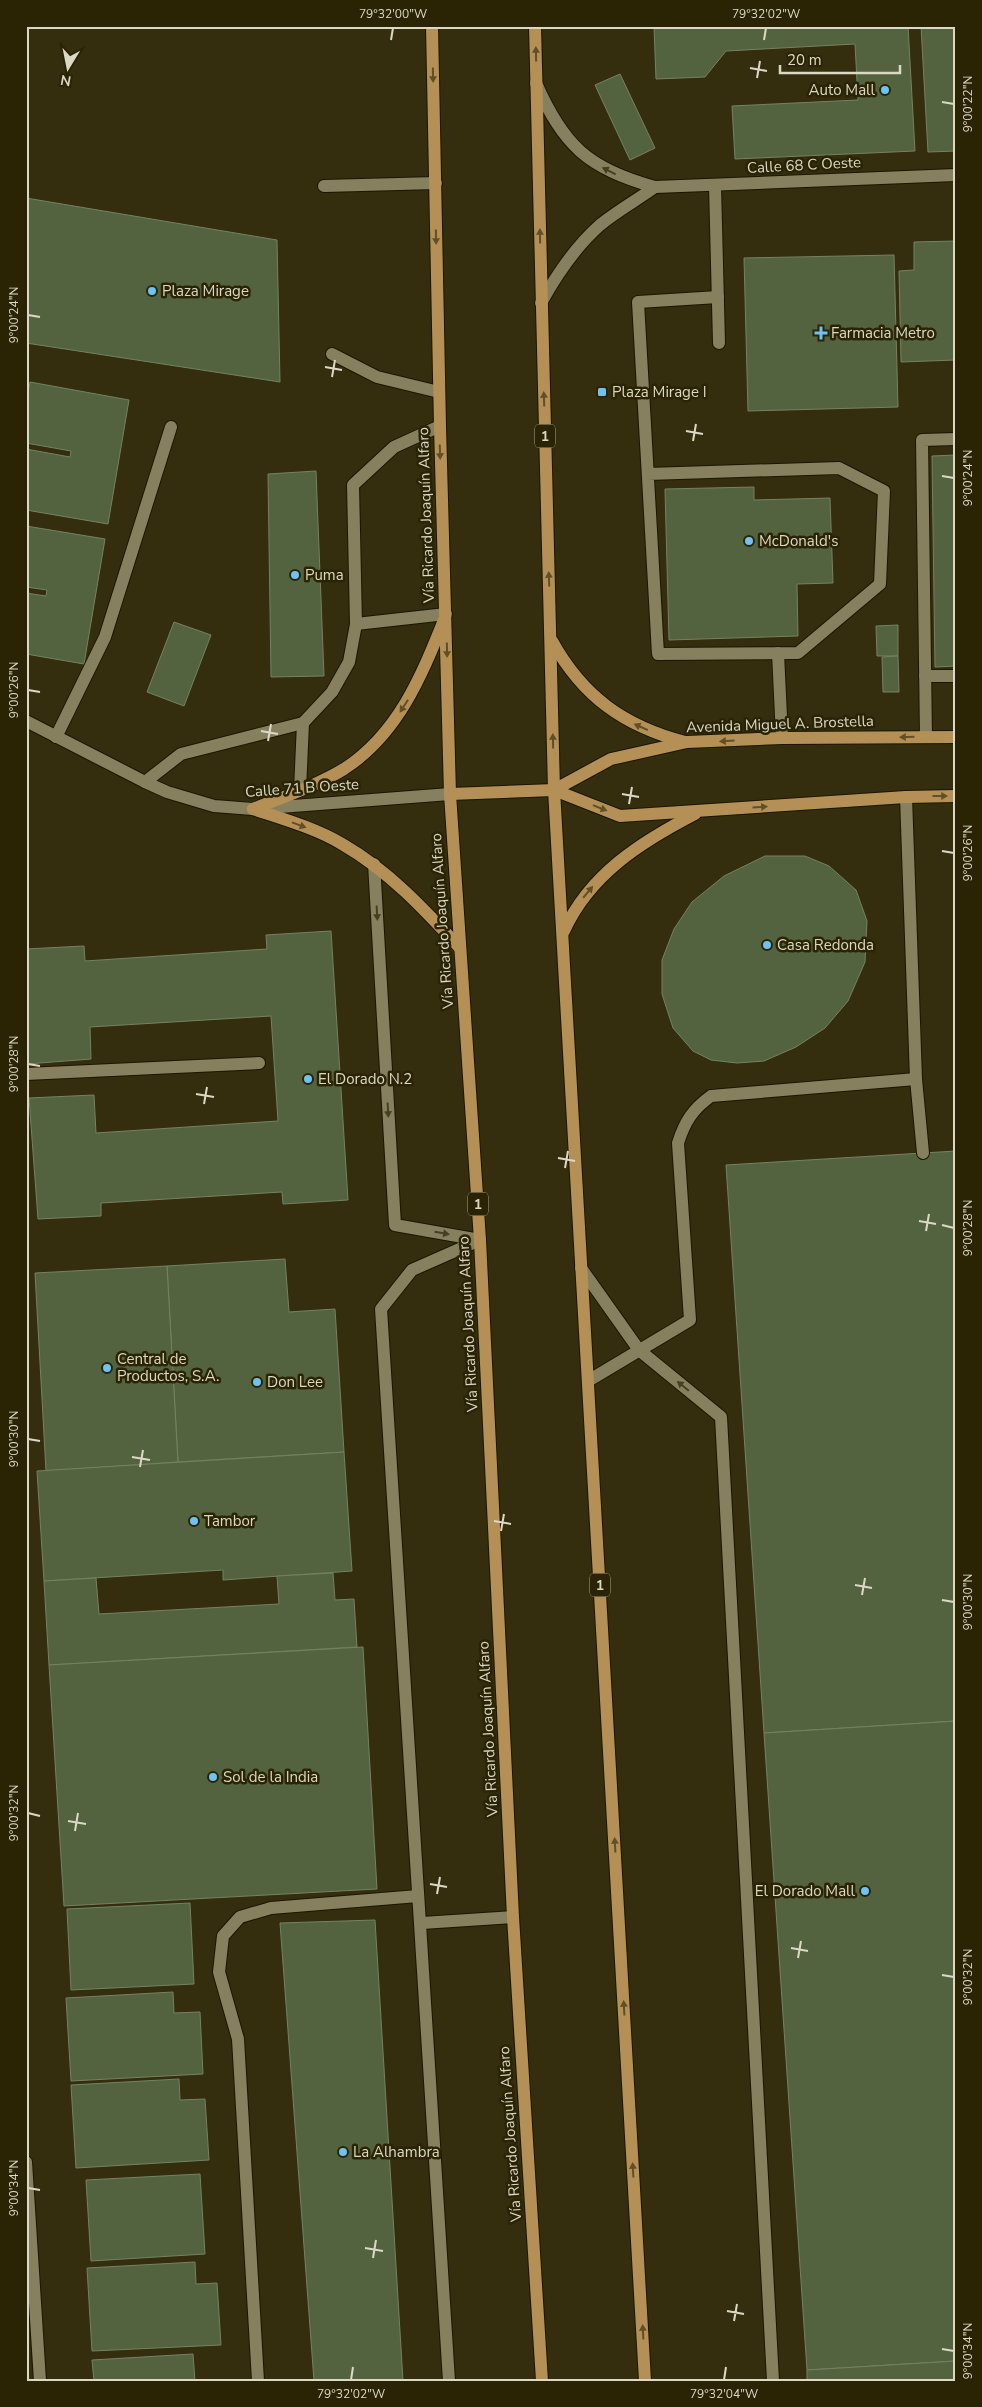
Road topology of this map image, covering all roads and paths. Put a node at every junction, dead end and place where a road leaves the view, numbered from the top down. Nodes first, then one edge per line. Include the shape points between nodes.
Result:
1 (432, 26) edge
2 (535, 26) edge
3 (536, 83) junction
4 (956, 175) edge
5 (436, 183) junction
6 (324, 186) dead end
7 (715, 186) junction
8 (655, 187) junction
9 (718, 297) junction
10 (541, 303) junction
11 (719, 343) dead end
12 (332, 354) dead end
13 (439, 392) junction
14 (440, 426) junction
15 (171, 427) dead end
16 (956, 439) edge
17 (648, 474) junction
18 (446, 614) junction
19 (356, 624) junction
20 (551, 639) junction
21 (778, 653) junction
22 (925, 676) junction
23 (956, 676) edge
24 (26, 721) edge
25 (303, 723) junction
26 (926, 736) junction
27 (956, 736) edge
28 (56, 737) junction
29 (782, 738) junction
30 (688, 742) junction
31 (145, 782) junction
32 (300, 790) junction
33 (554, 790) junction
34 (450, 794) junction
35 (906, 796) junction
36 (956, 796) edge
37 (253, 810) junction
38 (700, 811) junction
39 (374, 864) junction
40 (563, 934) junction
41 (460, 948) junction
42 (259, 1063) dead end
43 (26, 1074) edge
44 (916, 1079) junction
45 (923, 1153) dead end
46 (480, 1240) junction
47 (581, 1268) junction
48 (639, 1350) junction
49 (588, 1381) junction
50 (418, 1896) junction
51 (513, 1917) junction
52 (422, 1923) junction
53 (26, 2162) edge
54 (40, 2381) edge
55 (258, 2381) edge
56 (449, 2381) edge
57 (542, 2381) edge
58 (646, 2381) edge
59 (773, 2381) edge

1 -> 5 main road, Vía Ricardo Joaquín Alfaro / 1
3 -> 2 main road, 1
8 -> 3 street, Calle 68 C Oeste via 625,179 598,166 571,143 550,115
10 -> 3 main road, 1
4 - 7 street, Calle 68 C Oeste
5 - 6 street
5 -> 13 main road, Vía Ricardo Joaquín Alfaro / 1
7 - 8 street, Calle 68 C Oeste
7 - 9 street
8 - 10 street via 600,225 583,242
9 - 11 street
9 - 17 street via 638,302
20 -> 10 main road, 1
12 - 13 street via 377,378
13 - 14 main road, Vía Ricardo Joaquín Alfaro / 1
14 -> 18 main road, Vía Ricardo Joaquín Alfaro / 1
14 - 19 street via 394,447 353,485
15 - 28 street via 105,637
16 - 22 street via 922,440
17 - 21 street via 658,654
17 - 21 street via 839,468 884,491 880,584 798,653
18 - 19 street
18 -> 32 main road via 418,682 386,732 343,769
18 -> 34 main road, Vía Ricardo Joaquín Alfaro / 1
19 - 25 street via 349,662 332,692
30 -> 20 main road via 637,726 607,707 581,683
33 -> 20 main road, 1
21 - 29 street
22 - 23 street
22 - 26 street
24 - 28 street, Calle 71 B Oeste
25 - 31 street via 181,754
25 - 32 street
26 - 27 main road, Avenida Miguel A. Brostella
26 -> 29 main road, Avenida Miguel A. Brostella
28 - 31 street, Calle 71 B Oeste
29 -> 30 main road, Avenida Miguel A. Brostella
30 - 33 main road, Avenida Miguel A. Brostella via 611,758
31 - 37 street, Calle 71 B Oeste via 214,806
32 - 37 main road
33 - 34 main road, Avenida Miguel A. Brostella
33 -> 38 main road, Avenida Miguel A. Brostella via 620,816
33 - 40 main road, 1
34 - 37 street, Calle 71 B Oeste
34 - 41 main road, Vía Ricardo Joaquín Alfaro / 1
35 -> 36 main road, Avenida Miguel A. Brostella
38 -> 35 main road, Avenida Miguel A. Brostella
35 - 44 street
37 -> 39 main road via 321,834
40 -> 38 main road via 581,900 617,863 649,838
39 - 41 main road via 418,903
39 -> 46 street via 395,1225
40 - 47 main road, 1
41 - 46 main road, Vía Ricardo Joaquín Alfaro / 1
42 - 43 street
44 - 45 street
44 - 48 street via 711,1096 695,1108 684,1124 678,1143 690,1320
46 - 50 street via 412,1270 381,1309
46 - 51 main road, Vía Ricardo Joaquín Alfaro / 1
47 - 48 street
47 - 49 main road, 1
48 - 49 street
59 -> 48 street via 721,1417
58 -> 49 main road, 1
50 - 52 street
50 - 55 street via 271,1908 240,1917 223,1936 219,1972 238,2039
51 - 52 street
51 - 57 main road, Vía Ricardo Joaquín Alfaro / 1
52 - 56 street
53 - 54 street

